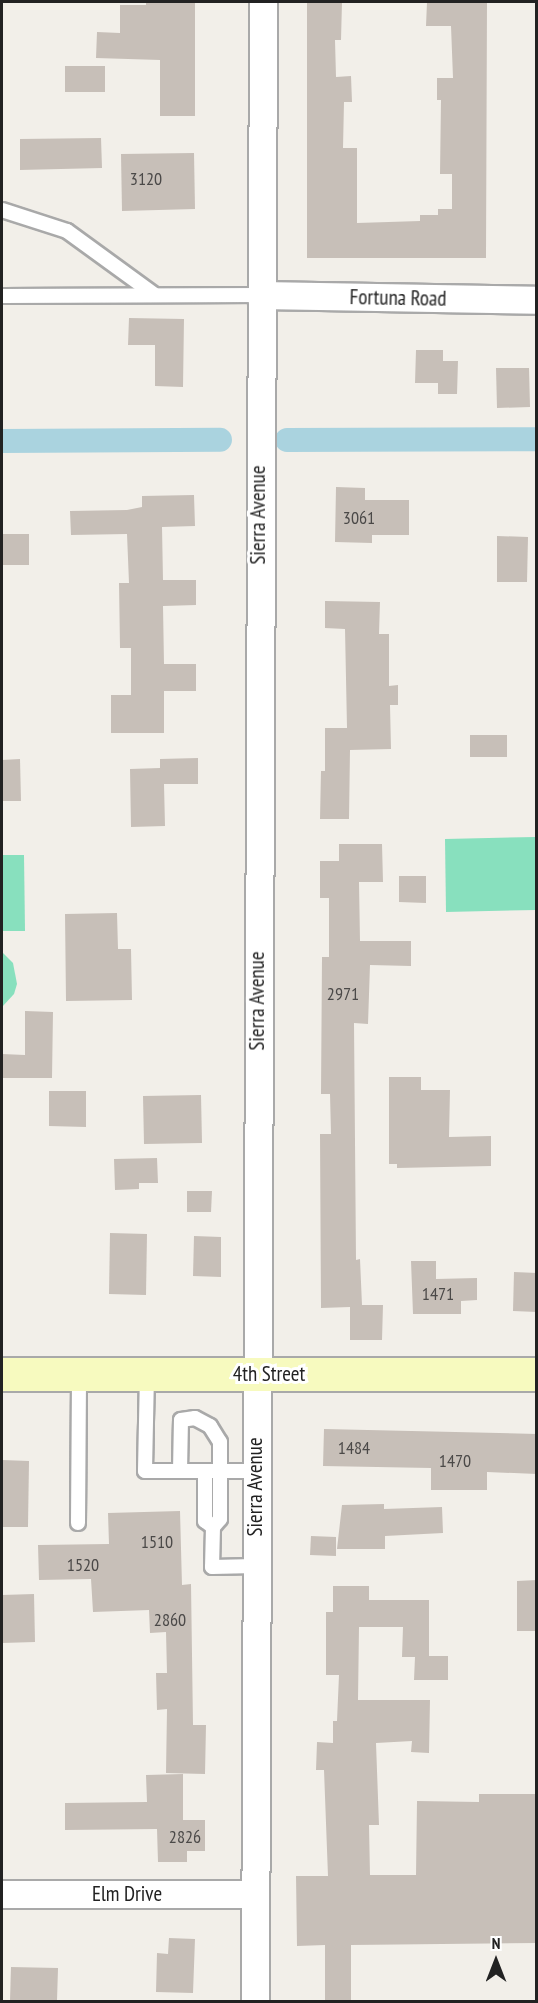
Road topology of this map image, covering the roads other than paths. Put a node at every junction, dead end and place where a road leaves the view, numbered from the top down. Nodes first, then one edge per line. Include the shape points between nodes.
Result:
1 (263, 2) edge
2 (2, 210) edge
3 (155, 295) junction
4 (260, 295) junction
5 (2, 296) edge
6 (537, 300) edge
7 (2, 1374) edge
8 (79, 1374) junction
9 (147, 1374) junction
10 (255, 1374) junction
11 (537, 1374) edge
12 (180, 1471) junction
13 (205, 1471) junction
14 (221, 1471) junction
15 (255, 1471) junction
16 (78, 1522) dead end
17 (213, 1527) junction
18 (255, 1566) junction
19 (2, 1894) edge
20 (253, 1894) junction
21 (255, 2001) edge

1 - 4 street, Sierra Avenue
2 - 3 lane via 67,231
3 - 4 lane
3 - 5 lane
4 - 6 street, Fortuna Road
4 - 10 street, Sierra Avenue
7 - 8 street, 4th Street
8 - 9 street, 4th Street
8 - 16 lane
9 - 10 street, 4th Street
9 - 12 lane via 145,1471
10 - 11 street, 4th Street
10 - 15 street, Sierra Avenue
12 - 13 lane
12 - 14 lane via 181,1420 195,1418 210,1426 220,1442
13 - 14 lane
13 - 17 lane via 205,1521
14 - 15 lane
14 - 17 lane via 220,1519
15 - 18 street, Sierra Avenue
17 - 18 lane via 212,1567
18 - 20 street, Sierra Avenue
19 - 20 street, Elm Drive
20 - 21 street, Sierra Avenue

